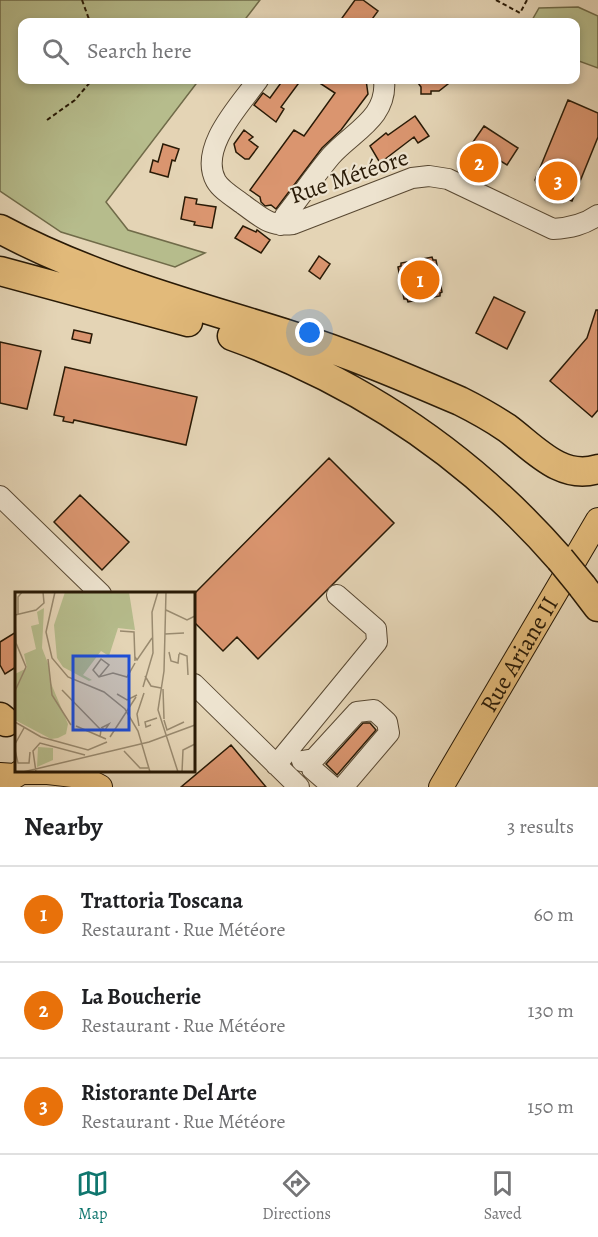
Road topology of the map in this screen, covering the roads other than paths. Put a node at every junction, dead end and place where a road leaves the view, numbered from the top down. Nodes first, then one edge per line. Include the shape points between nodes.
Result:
1 (255, 84) edge
2 (384, 86) edge
3 (598, 215) edge
4 (281, 225) junction
5 (0, 229) edge
6 (0, 250) edge
7 (0, 271) edge
8 (188, 322) junction
9 (247, 323) junction
10 (598, 469) edge
11 (0, 496) edge
12 (598, 520) edge
13 (565, 551) junction
14 (592, 585) edge
15 (98, 592) edge
16 (337, 595) dead end
17 (195, 685) edge
18 (295, 772) edge
19 (16, 773) edge
20 (70, 773) edge
21 (100, 787) edge
22 (333, 787) edge
23 (343, 787) edge
24 (441, 787) edge

1 - 4 street, Rue Météore via 217,138 212,168 216,182 235,198 270,223
2 - 4 street, Rue Météore via 379,108 332,155
3 - 4 street, Rue Météore via 580,225 553,229 448,178 429,176 412,178 293,224
5 - 9 highway via 83,267
6 - 8 highway via 67,281
7 - 8 highway
8 - 13 highway via 293,360 401,419 494,491 536,532
9 - 10 highway via 335,351 472,407 563,469
9 - 13 highway via 335,362 417,409 494,468 527,499
11 - 15 street
12 - 24 main road, Rue Ariane II
13 - 14 highway
16 - 18 street via 376,629 377,642
17 - 18 street
18 - 22 street
18 - 23 street via 314,759 357,712 378,713 387,722 389,734
19 - 20 main road
20 - 21 main road

